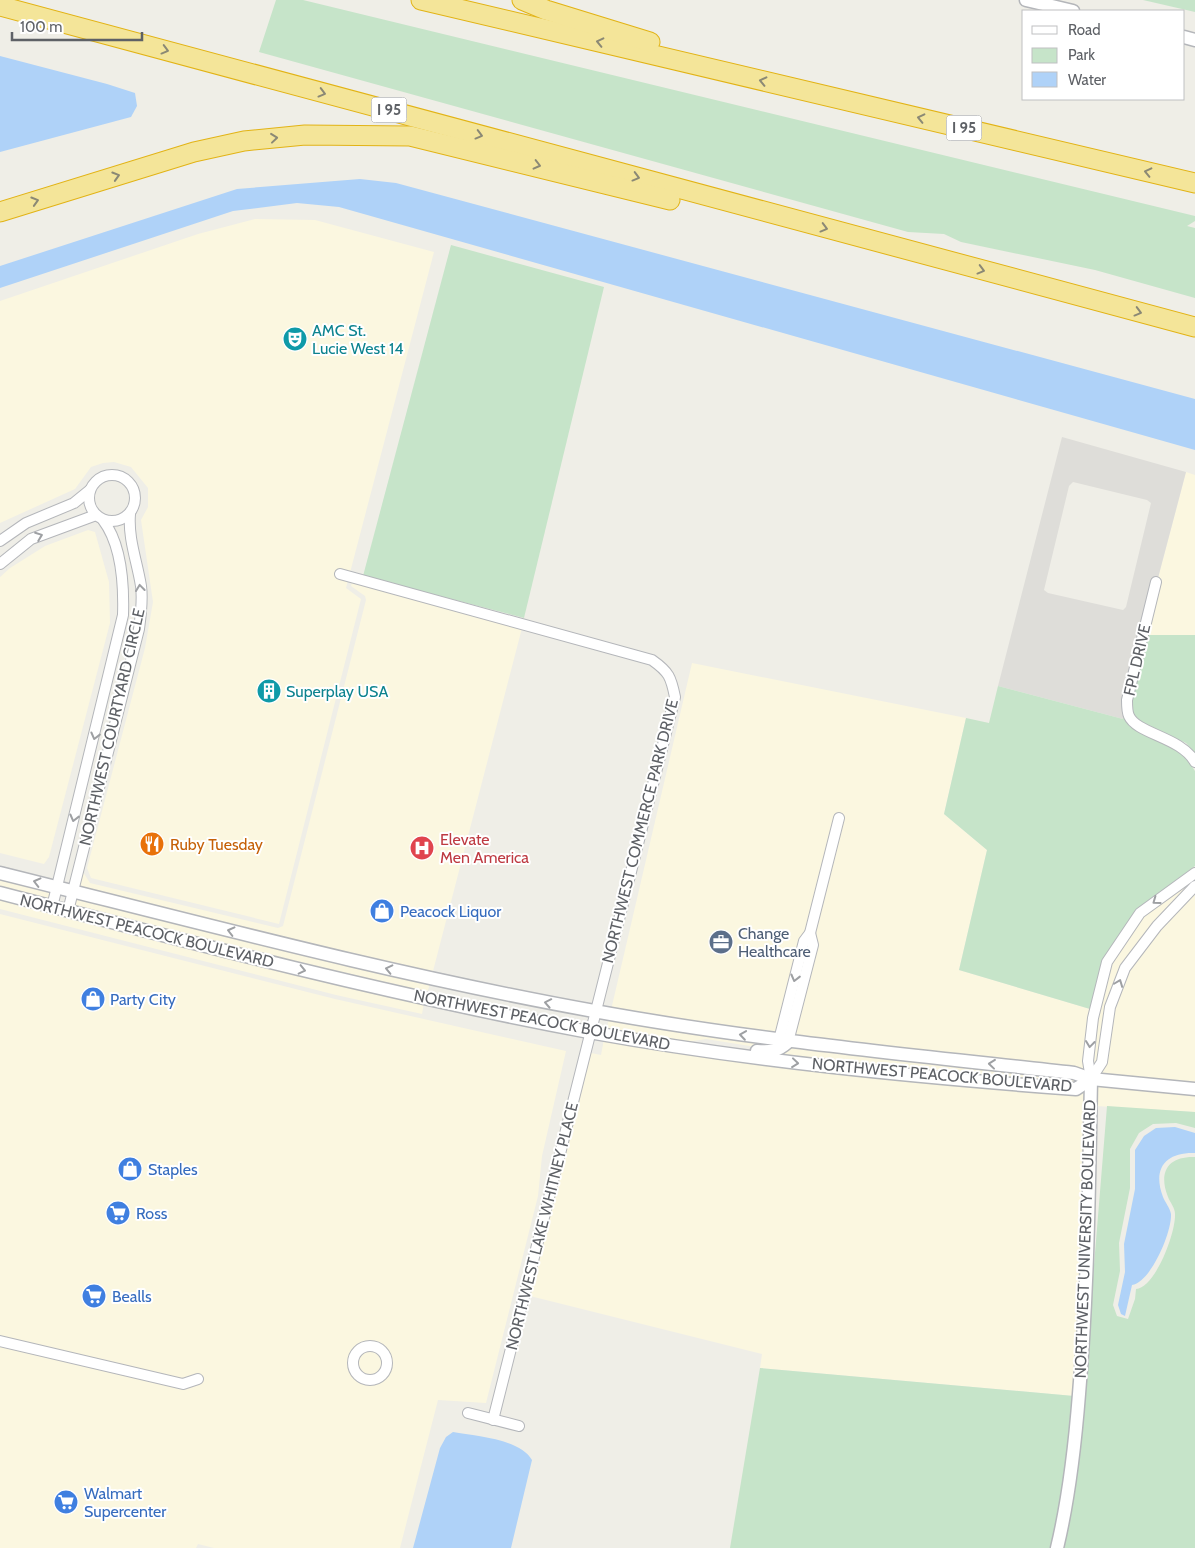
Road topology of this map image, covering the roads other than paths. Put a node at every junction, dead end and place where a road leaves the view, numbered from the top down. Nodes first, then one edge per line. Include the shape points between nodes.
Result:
1 (421, 0) edge
2 (522, 0) edge
3 (1026, 0) edge
4 (0, 6) edge
5 (1069, 10) edge
6 (733, 74) junction
7 (1195, 183) edge
8 (0, 212) edge
9 (777, 215) junction
10 (1195, 327) edge
11 (90, 490) junction
12 (130, 514) junction
13 (99, 518) junction
14 (0, 541) edge
15 (0, 564) edge
16 (340, 574) dead end
17 (1156, 582) dead end
18 (1195, 762) edge
19 (86, 771) junction
20 (103, 776) junction
21 (839, 818) dead end
22 (0, 873) edge
23 (1195, 873) edge
24 (1195, 886) edge
25 (57, 887) junction
26 (73, 891) junction
27 (0, 893) edge
28 (52, 906) junction
29 (68, 911) junction
30 (596, 1012) junction
31 (591, 1032) junction
32 (784, 1041) junction
33 (688, 1047) junction
34 (1091, 1079) junction
35 (1195, 1089) edge
36 (0, 1341) edge
37 (198, 1379) dead end
38 (468, 1413) dead end
39 (494, 1420) junction
40 (519, 1426) dead end
41 (1057, 1548) edge

6 -> 1 highway, I 95
2 - 6 highway via 672,49
3 - 5 street
4 -> 9 highway, I 95
7 -> 6 highway, I 95
8 -> 9 highway via 194,152 236,143 305,135 356,134 410,136 710,210
9 -> 10 highway, I 95
11 - 12 street via 105,475 127,480 135,492
11 - 13 street via 90,506
11 - 14 street via 74,503 26,523
12 - 13 street via 119,521
20 -> 12 street, NORTHWEST COURTYARD CIRCLE via 142,607 129,531
15 -> 13 street via 31,539
13 -> 19 street, NORTHWEST COURTYARD CIRCLE via 110,530 122,572 123,615
16 - 30 street, NORTHWEST COMMERCE PARK DRIVE via 631,653 652,660 666,670 675,697 672,712
17 - 18 street, FPL DRIVE via 1127,700 1129,716 1137,724 1184,747
19 - 20 street
19 -> 25 street, NORTHWEST COURTYARD CIRCLE
20 - 26 street, NORTHWEST COURTYARD CIRCLE
21 - 32 street via 810,933 813,945
25 -> 22 street, NORTHWEST PEACOCK BOULEVARD
23 -> 34 street via 1140,913 1107,962 1093,1018 1088,1061
34 -> 24 street via 1102,1062 1110,1007 1125,968 1157,926
25 - 26 street, NORTHWEST PEACOCK BOULEVARD
25 - 28 street, NORTHWEST COURTYARD CIRCLE
26 - 29 street, NORTHWEST COURTYARD CIRCLE
30 -> 26 street, NORTHWEST PEACOCK BOULEVARD via 442,982
27 - 28 street, NORTHWEST PEACOCK BOULEVARD
28 - 29 street, NORTHWEST PEACOCK BOULEVARD
29 -> 31 street, NORTHWEST PEACOCK BOULEVARD via 398,992
30 - 31 street, NORTHWEST COMMERCE PARK DRIVE
32 -> 30 street, NORTHWEST PEACOCK BOULEVARD
31 - 33 street, NORTHWEST PEACOCK BOULEVARD
31 - 39 street, NORTHWEST LAKE WHITNEY PLACE
32 - 33 street via 780,1050 770,1052 706,1043
34 -> 32 street, NORTHWEST PEACOCK BOULEVARD via 1074,1073
33 -> 34 street, NORTHWEST PEACOCK BOULEVARD via 778,1061 1076,1089
34 - 35 street, NORTHWEST PEACOCK BOULEVARD
34 - 41 street, NORTHWEST UNIVERSITY BOULEVARD via 1084,1343 1075,1435
36 - 37 street via 183,1384
38 - 39 street
39 - 40 street

